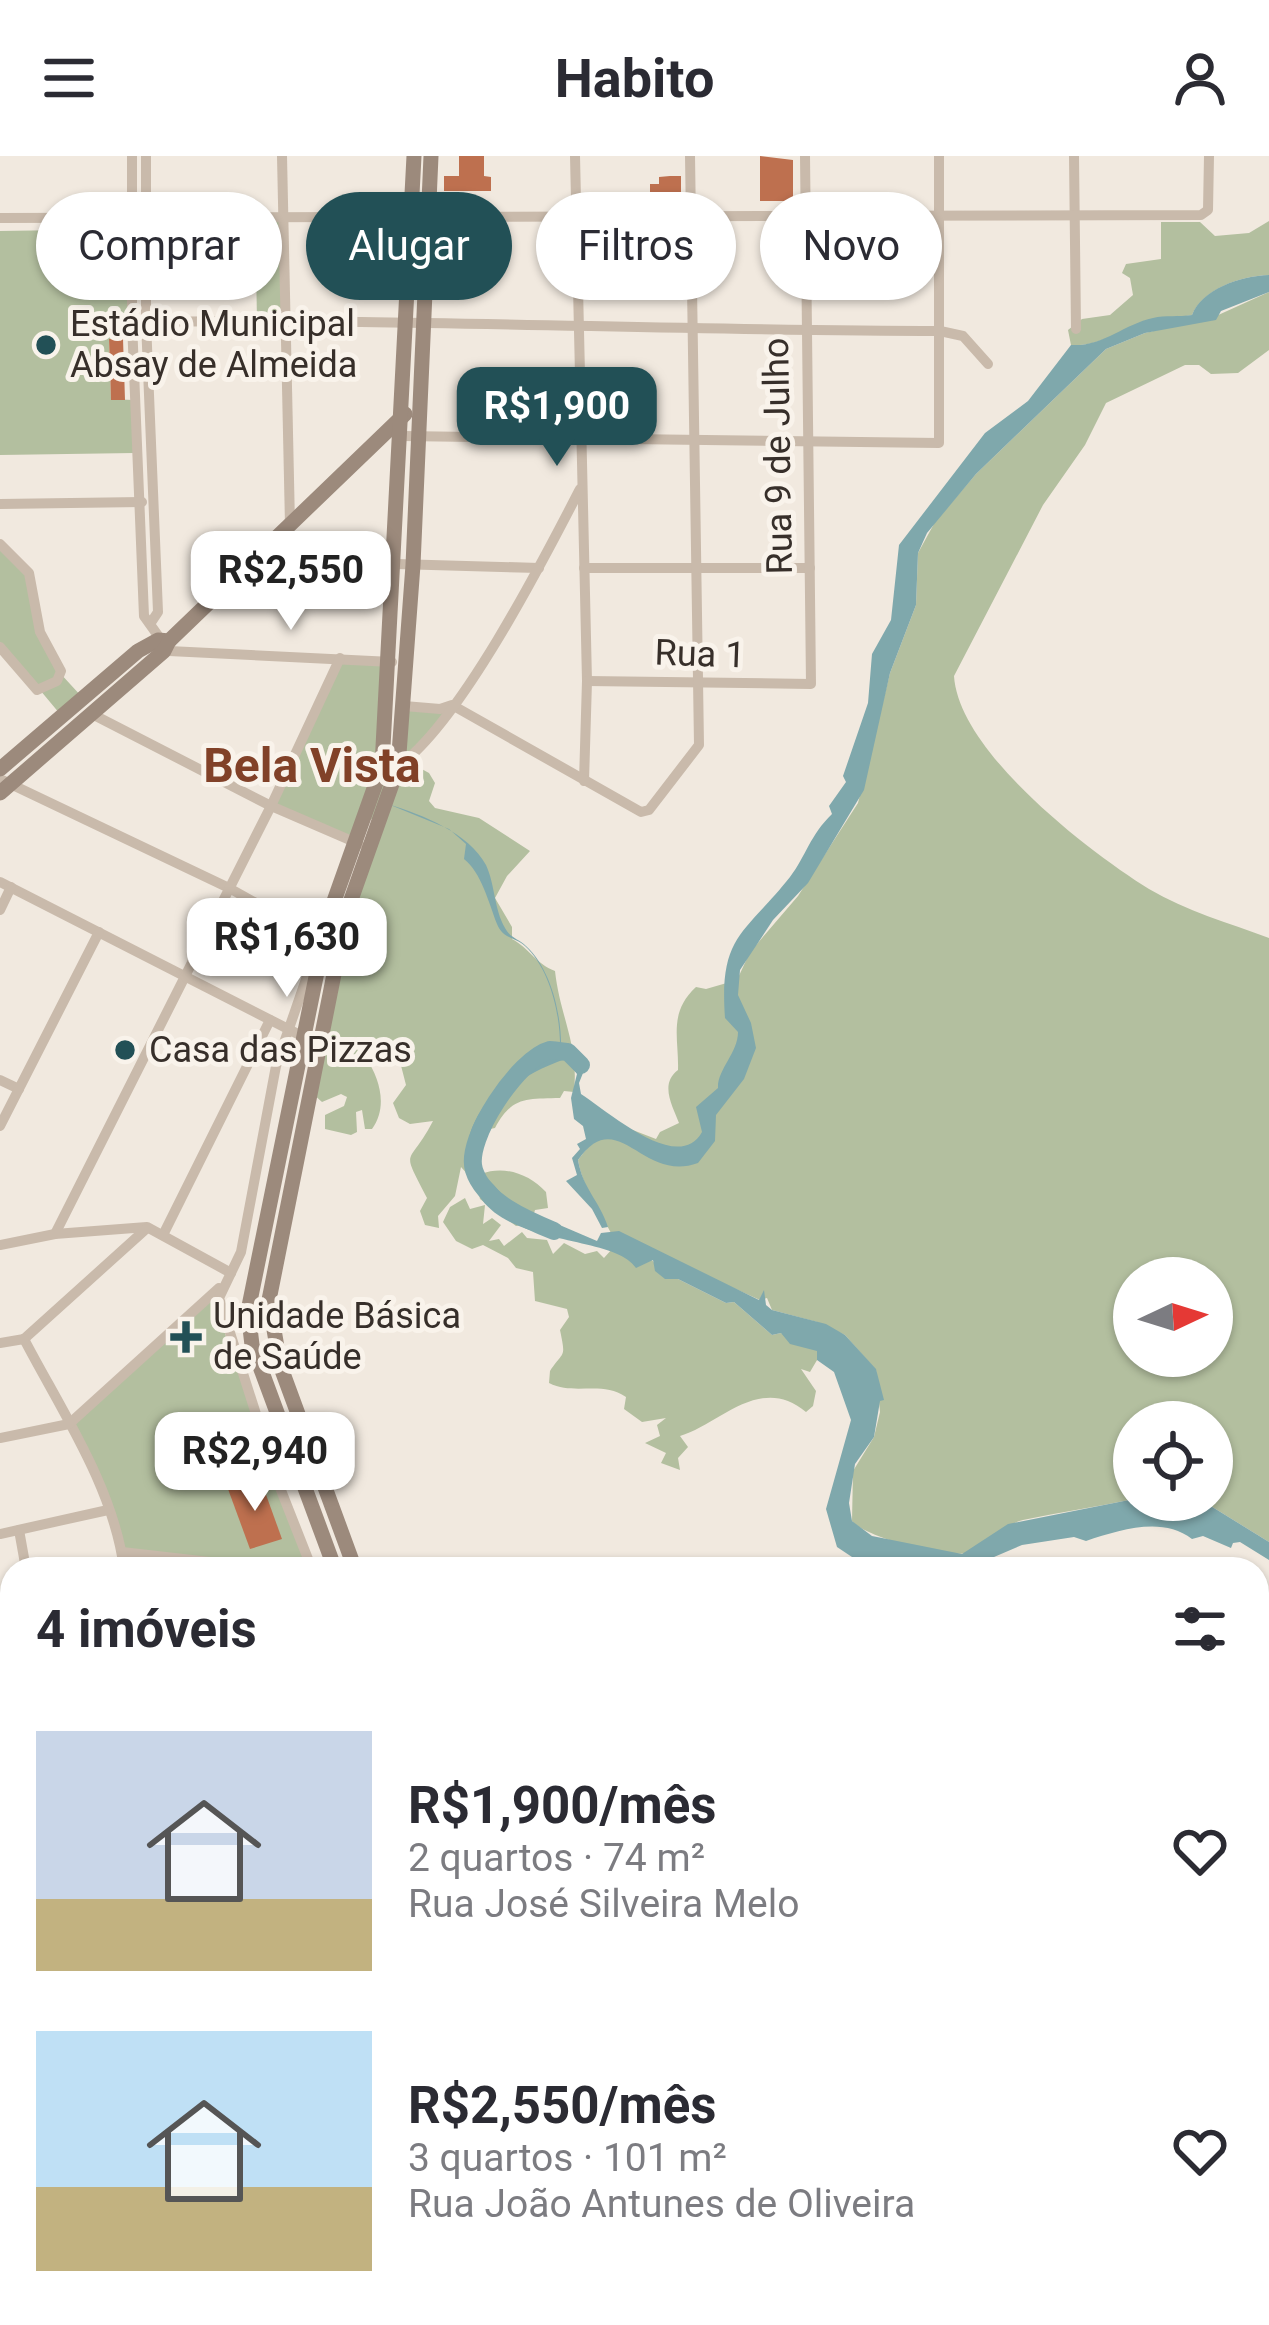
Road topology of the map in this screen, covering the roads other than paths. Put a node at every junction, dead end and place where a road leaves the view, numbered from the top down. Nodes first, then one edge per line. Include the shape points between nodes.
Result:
1 (131, 156) edge
2 (146, 156) edge
3 (282, 156) edge
4 (414, 156) edge
5 (430, 156) edge
6 (575, 156) edge
7 (690, 156) edge
8 (805, 156) edge
9 (939, 156) edge
10 (1074, 156) edge
11 (1209, 156) edge
12 (131, 192) edge
13 (146, 192) edge
14 (282, 192) edge
15 (417, 192) edge
16 (424, 192) edge
17 (576, 192) edge
18 (691, 192) edge
19 (806, 192) edge
20 (939, 192) edge
21 (282, 215) joint
22 (306, 216) edge
23 (942, 216) edge
24 (1074, 217) junction
25 (0, 218) edge
26 (36, 218) edge
27 (137, 300) edge
28 (140, 300) edge
29 (416, 300) edge
30 (577, 300) edge
31 (693, 300) edge
32 (807, 300) edge
33 (940, 300) edge
34 (285, 320) junction
35 (139, 322) junction
36 (415, 325) junction
37 (578, 329) junction
38 (1076, 329) dead end
39 (693, 331) junction
40 (807, 331) junction
41 (940, 331) junction
42 (988, 364) dead end
43 (411, 415) junction
44 (410, 437) junction
45 (580, 441) junction
46 (695, 441) junction
47 (808, 442) junction
48 (581, 486) junction
49 (145, 502) junction
50 (0, 504) edge
51 (290, 527) junction
52 (0, 544) edge
53 (256, 560) junction
54 (404, 565) junction
55 (539, 568) junction
56 (584, 568) junction
57 (810, 568) junction
58 (697, 569) junction
59 (164, 643) junction
60 (0, 647) edge
61 (340, 658) junction
62 (399, 662) junction
63 (586, 681) junction
64 (699, 683) junction
65 (811, 684) joint
66 (452, 704) junction
67 (404, 706) junction
68 (85, 710) junction
69 (390, 767) junction
70 (3, 781) edge
71 (584, 782) junction
72 (271, 806) junction
73 (362, 845) junction
74 (5, 884) edge
75 (229, 888) junction
76 (0, 910) edge
77 (100, 932) junction
78 (327, 942) junction
79 (185, 973) junction
80 (271, 1020) junction
81 (290, 1029) junction
82 (314, 1041) junction
83 (0, 1080) edge
84 (19, 1089) junction
85 (0, 1126) edge
86 (147, 1228) junction
87 (56, 1234) junction
88 (164, 1235) junction
89 (0, 1245) edge
90 (231, 1273) junction
91 (221, 1285) junction
92 (24, 1339) junction
93 (0, 1343) edge
94 (68, 1424) junction
95 (0, 1438) edge
96 (108, 1510) junction
97 (20, 1530) junction
98 (0, 1534) edge
99 (122, 1552) junction
100 (24, 1557) edge
101 (123, 1557) edge
102 (166, 1557) edge
103 (308, 1557) edge
104 (331, 1557) edge
105 (351, 1557) edge

1 - 12 street
2 - 13 street
3 - 14 street
4 - 15 street
5 - 16 street
6 - 17 street
7 - 18 street
8 - 19 street, Rua 9 de Julho
9 - 20 street
10 - 24 street
11 - 24 street via 1208,210 1201,215
21 - 22 street
21 - 34 street
23 - 24 street
24 - 38 street
25 - 26 street
27 - 35 street
28 - 35 street
29 - 36 street
30 - 37 street
31 - 39 street
32 - 40 street, Rua 9 de Julho
33 - 41 street
34 - 35 street
34 - 36 street
34 - 51 street
35 - 49 street
36 - 37 street
36 - 43 street
37 - 39 street
37 - 45 street
39 - 40 street
39 - 46 street
40 - 41 street
40 - 47 street, Rua 9 de Julho
41 - 42 street via 963,336
41 - 47 street via 939,443
43 - 44 street
43 - 51 street
44 - 45 street
44 - 54 street
45 - 46 street
45 - 48 street
46 - 47 street
46 - 58 street
47 - 57 street, Rua 9 de Julho
48 - 55 street
48 - 56 street
49 - 50 street
49 - 59 street via 158,612 152,621
51 - 53 street
52 - 60 street via 29,573 40,632 62,671 37,689
53 - 54 street
53 - 59 street
54 - 55 street
54 - 62 street
55 - 66 street
56 - 58 street
56 - 63 street
57 - 58 street
57 - 65 street, Rua 9 de Julho
58 - 64 street
59 - 61 street
59 - 68 street
61 - 62 street
61 - 72 street
62 - 67 street
62 - 69 street
63 - 64 street, Rua 1
63 - 71 street
64 - 65 street, Rua 1
64 - 71 street via 699,745 650,810
66 - 67 street
66 - 69 street
66 - 71 street
67 - 69 street
68 - 70 street
68 - 72 street
69 - 73 street
70 - 75 street
72 - 73 street
72 - 75 street
73 - 78 street
74 - 76 street
74 - 77 street
75 - 78 street
75 - 79 street
77 - 79 street
77 - 84 street
78 - 81 street
78 - 82 street
79 - 80 street
79 - 87 street
80 - 81 street
80 - 88 street
81 - 82 street
81 - 90 street
82 - 104 street via 248,1319
82 - 105 street via 273,1264 270,1322
83 - 84 street
84 - 85 street
86 - 87 street
86 - 88 street
86 - 92 street
87 - 89 street
88 - 90 street
90 - 91 street
91 - 94 street
91 - 103 street via 220,1311
92 - 93 street
92 - 94 street
94 - 95 street
94 - 96 street
96 - 97 street
96 - 99 street
97 - 98 street
97 - 100 street
99 - 101 street
99 - 102 street

